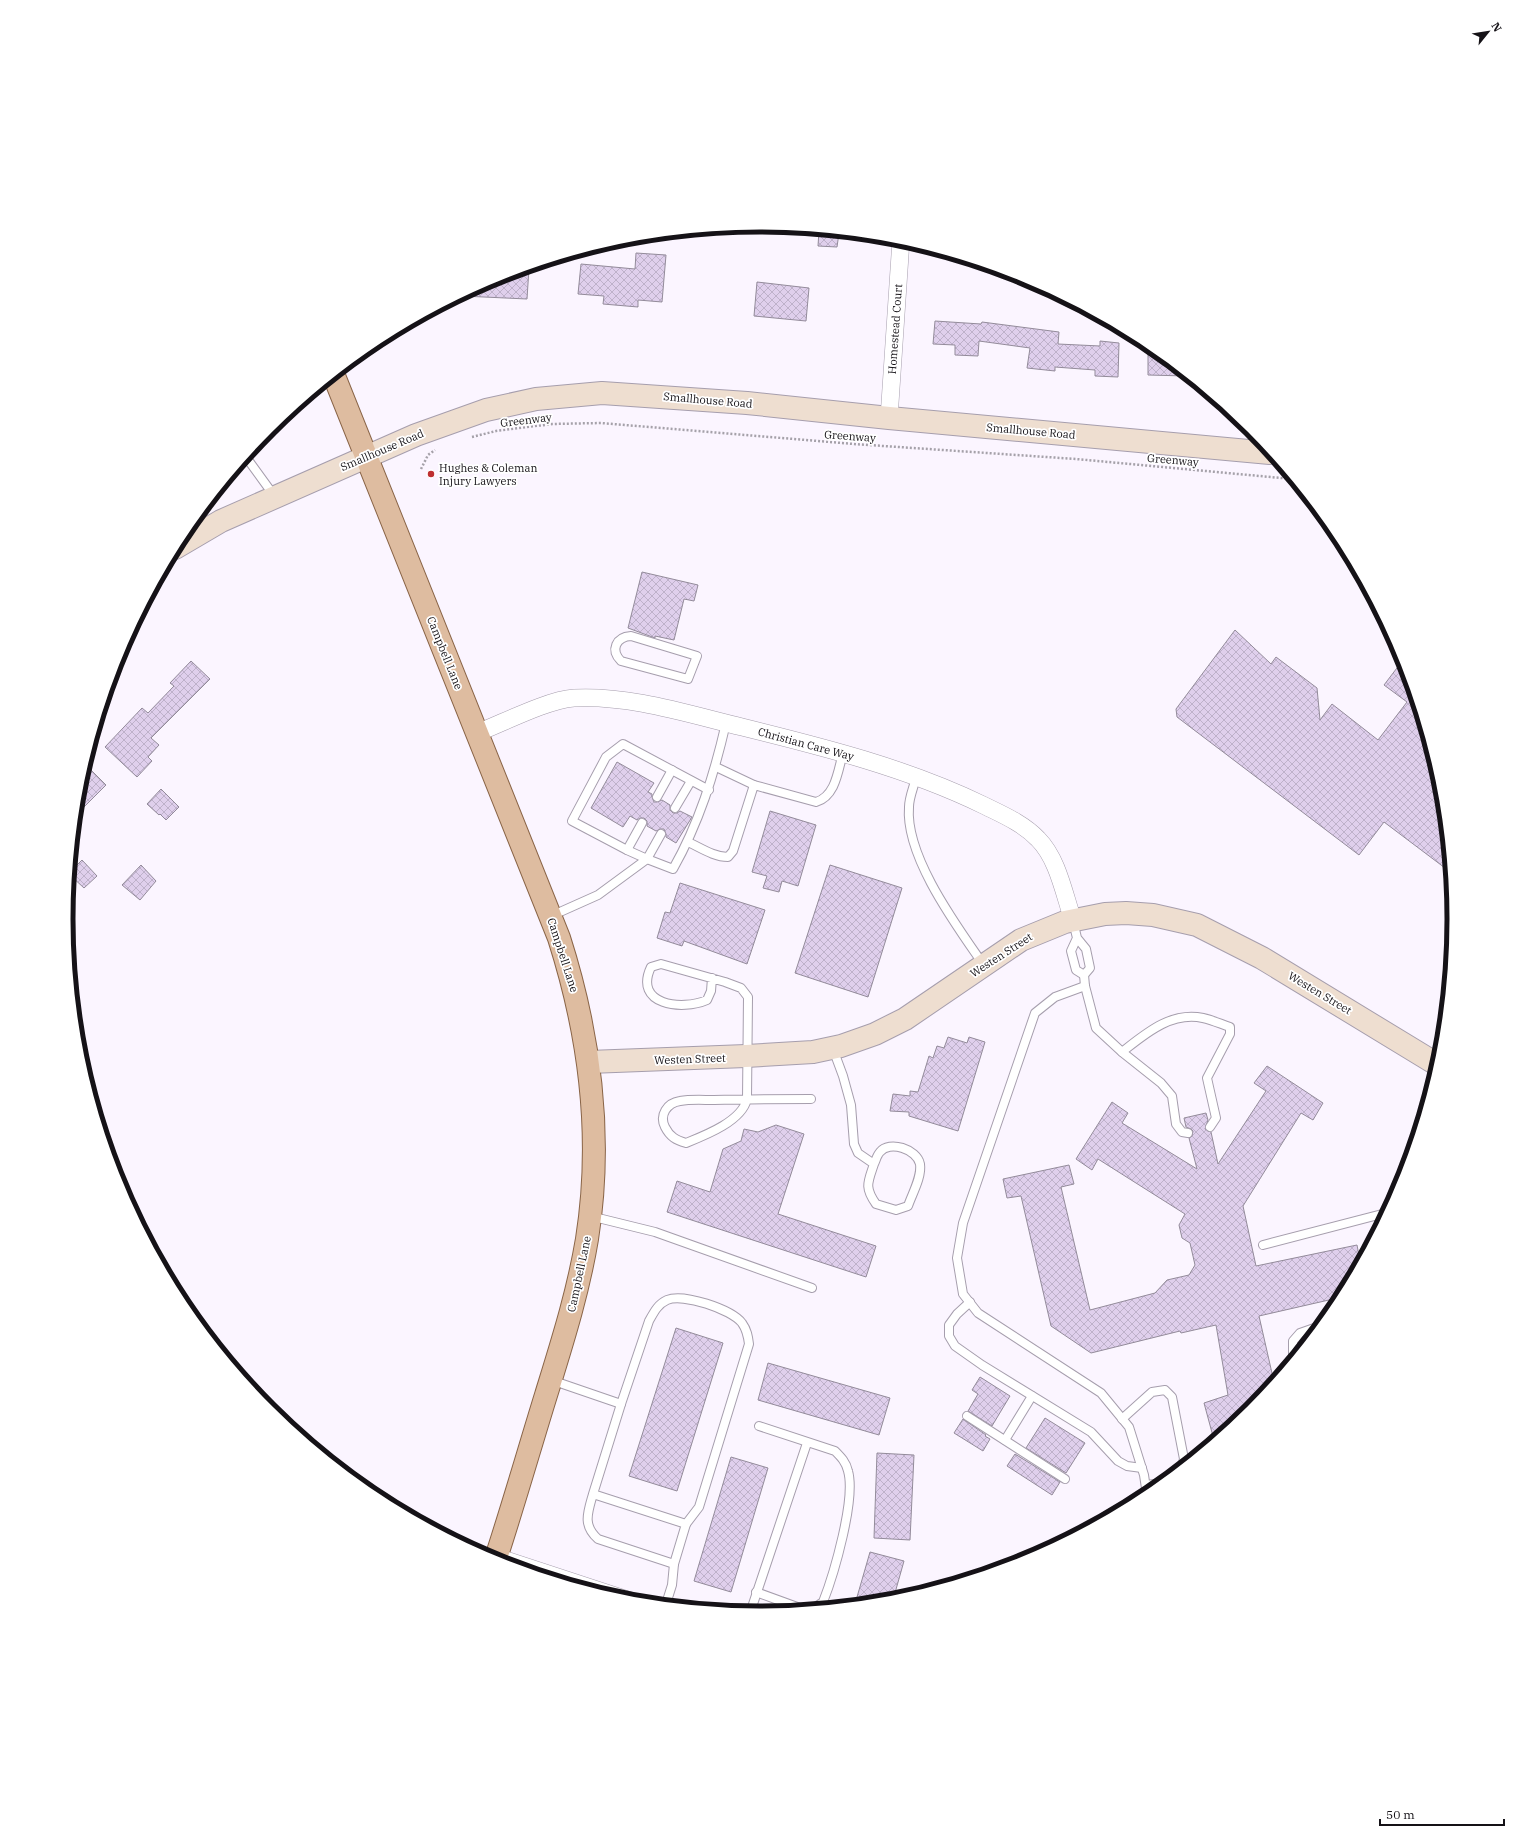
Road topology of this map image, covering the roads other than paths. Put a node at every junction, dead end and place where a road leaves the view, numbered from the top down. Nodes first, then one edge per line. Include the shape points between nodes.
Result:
1 (900, 247) edge
2 (335, 379) edge
3 (889, 418) junction
4 (1263, 452) edge
5 (366, 456) junction
6 (249, 461) edge
7 (276, 497) junction
8 (187, 542) edge
9 (697, 656) joint
10 (726, 723) junction
11 (477, 733) junction
12 (843, 753) junction
13 (716, 767) junction
14 (672, 770) junction
15 (916, 777) junction
16 (691, 781) junction
17 (754, 784) junction
18 (709, 790) junction
19 (656, 797) dead end
20 (675, 808) dead end
21 (642, 823) dead end
22 (660, 834) dead end
23 (688, 842) junction
24 (627, 850) junction
25 (647, 859) junction
26 (550, 916) junction
27 (1075, 929) junction
28 (984, 965) junction
29 (1084, 975) junction
30 (712, 978) junction
31 (1085, 986) junction
32 (833, 1048) junction
33 (1122, 1052) junction
34 (746, 1056) junction
35 (589, 1062) junction
36 (1432, 1062) edge
37 (746, 1098) junction
38 (812, 1099) dead end
39 (1210, 1127) dead end
40 (1188, 1133) dead end
41 (874, 1164) junction
42 (1380, 1215) edge
43 (590, 1216) junction
44 (1263, 1245) dead end
45 (812, 1288) dead end
46 (970, 1302) junction
47 (1311, 1329) edge
48 (1293, 1353) edge
49 (551, 1380) junction
50 (1032, 1396) junction
51 (621, 1404) junction
52 (967, 1416) dead end
53 (1122, 1419) junction
54 (759, 1426) dead end
55 (1005, 1440) junction
56 (807, 1443) junction
57 (1184, 1460) edge
58 (1142, 1468) junction
59 (1066, 1479) dead end
60 (1151, 1484) edge
61 (1146, 1485) joint
62 (593, 1494) junction
63 (686, 1524) junction
64 (497, 1554) edge
65 (674, 1564) junction
66 (756, 1592) junction
67 (667, 1600) edge
68 (820, 1604) edge
69 (793, 1605) edge
70 (752, 1606) edge

1 - 3 street, Homestead Court
2 - 5 main road, Campbell Lane
3 - 4 street, Smallhouse Road
3 - 5 street, Smallhouse Road via 747,403 602,393 536,399 486,410
5 - 7 street, Smallhouse Road
5 - 11 main road, Campbell Lane
6 - 7 lane
7 - 8 street, Smallhouse Road via 221,521
9 - 9 lane via 631,636 624,636 618,641 615,649 616,656 621,661 688,679
10 - 11 street, Christian Care Way via 628,701 598,697 571,698 548,704
10 - 12 street, Christian Care Way
10 - 13 lane
11 - 26 main road, Campbell Lane
12 - 15 street, Christian Care Way
12 - 17 lane via 833,786 816,802
13 - 17 lane
13 - 18 lane
14 - 16 lane
14 - 19 lane
14 - 24 lane via 624,744 606,757 572,821
15 - 27 street, Christian Care Way via 953,790 1007,817 1038,838 1050,858
15 - 28 lane via 908,807 917,853 931,883
16 - 18 lane
16 - 20 lane
17 - 23 lane via 733,851 728,857 712,854
18 - 23 lane
21 - 24 lane
22 - 25 lane
23 - 25 lane via 673,870
24 - 25 lane
25 - 26 lane via 598,895
26 - 35 main road, Campbell Lane via 571,976
27 - 28 street, Westen Street via 1038,932 1021,940
27 - 29 lane via 1071,951 1076,970
27 - 29 lane via 1086,949 1090,968
27 - 36 street, Westen Street via 1105,914 1134,913 1197,924 1262,958
28 - 32 street, Westen Street via 893,1025 861,1040
29 - 31 lane
30 - 30 lane via 661,964 651,967 646,976 648,987 654,997 665,1004 680,1005 698,1004 706,1000 711,991
30 - 34 lane via 741,988 748,997
31 - 33 lane via 1096,1028
31 - 46 lane via 1055,997 1035,1013 963,1223 957,1258 963,1294
32 - 34 street, Westen Street via 813,1052
32 - 41 lane via 851,1105 854,1144 858,1153
33 - 39 lane via 1152,1028 1179,1018 1201,1018 1230,1026 1230,1034 1207,1078 1216,1118
33 - 40 lane via 1161,1083 1172,1096 1176,1124 1182,1132
34 - 35 street, Westen Street
34 - 37 lane
35 - 43 main road, Campbell Lane via 594,1143
37 - 37 lane via 745,1106 739,1114 711,1132 686,1143 674,1139 664,1125 664,1112 669,1106 680,1101
37 - 38 lane
41 - 41 lane via 880,1151 887,1148 899,1147 914,1153 920,1165 919,1175 908,1206 896,1210 876,1204 868,1191 867,1183
42 - 44 lane
43 - 45 lane via 655,1232
43 - 49 main road, Campbell Lane via 576,1298
46 - 50 lane via 949,1324 949,1336 956,1346
46 - 53 lane via 978,1313 1101,1393
47 - 48 lane via 1300,1333 1293,1341
49 - 51 lane
49 - 64 main road, Campbell Lane
50 - 55 lane
50 - 58 lane via 1091,1432 1118,1461 1127,1466
51 - 62 lane
51 - 63 lane via 649,1321 656,1308 667,1300 678,1297 713,1306 742,1322 748,1332 749,1344 699,1507
52 - 55 lane
53 - 57 lane via 1152,1392 1165,1390 1172,1397
53 - 58 lane via 1129,1427
54 - 56 lane
55 - 59 lane
56 - 66 lane
56 - 68 lane via 835,1451 844,1460 849,1473 849,1502 841,1539 823,1602
58 - 61 lane
60 - 61 lane
62 - 63 lane
62 - 65 lane via 587,1527 598,1540
63 - 65 lane
65 - 67 lane
66 - 69 lane
66 - 70 lane

